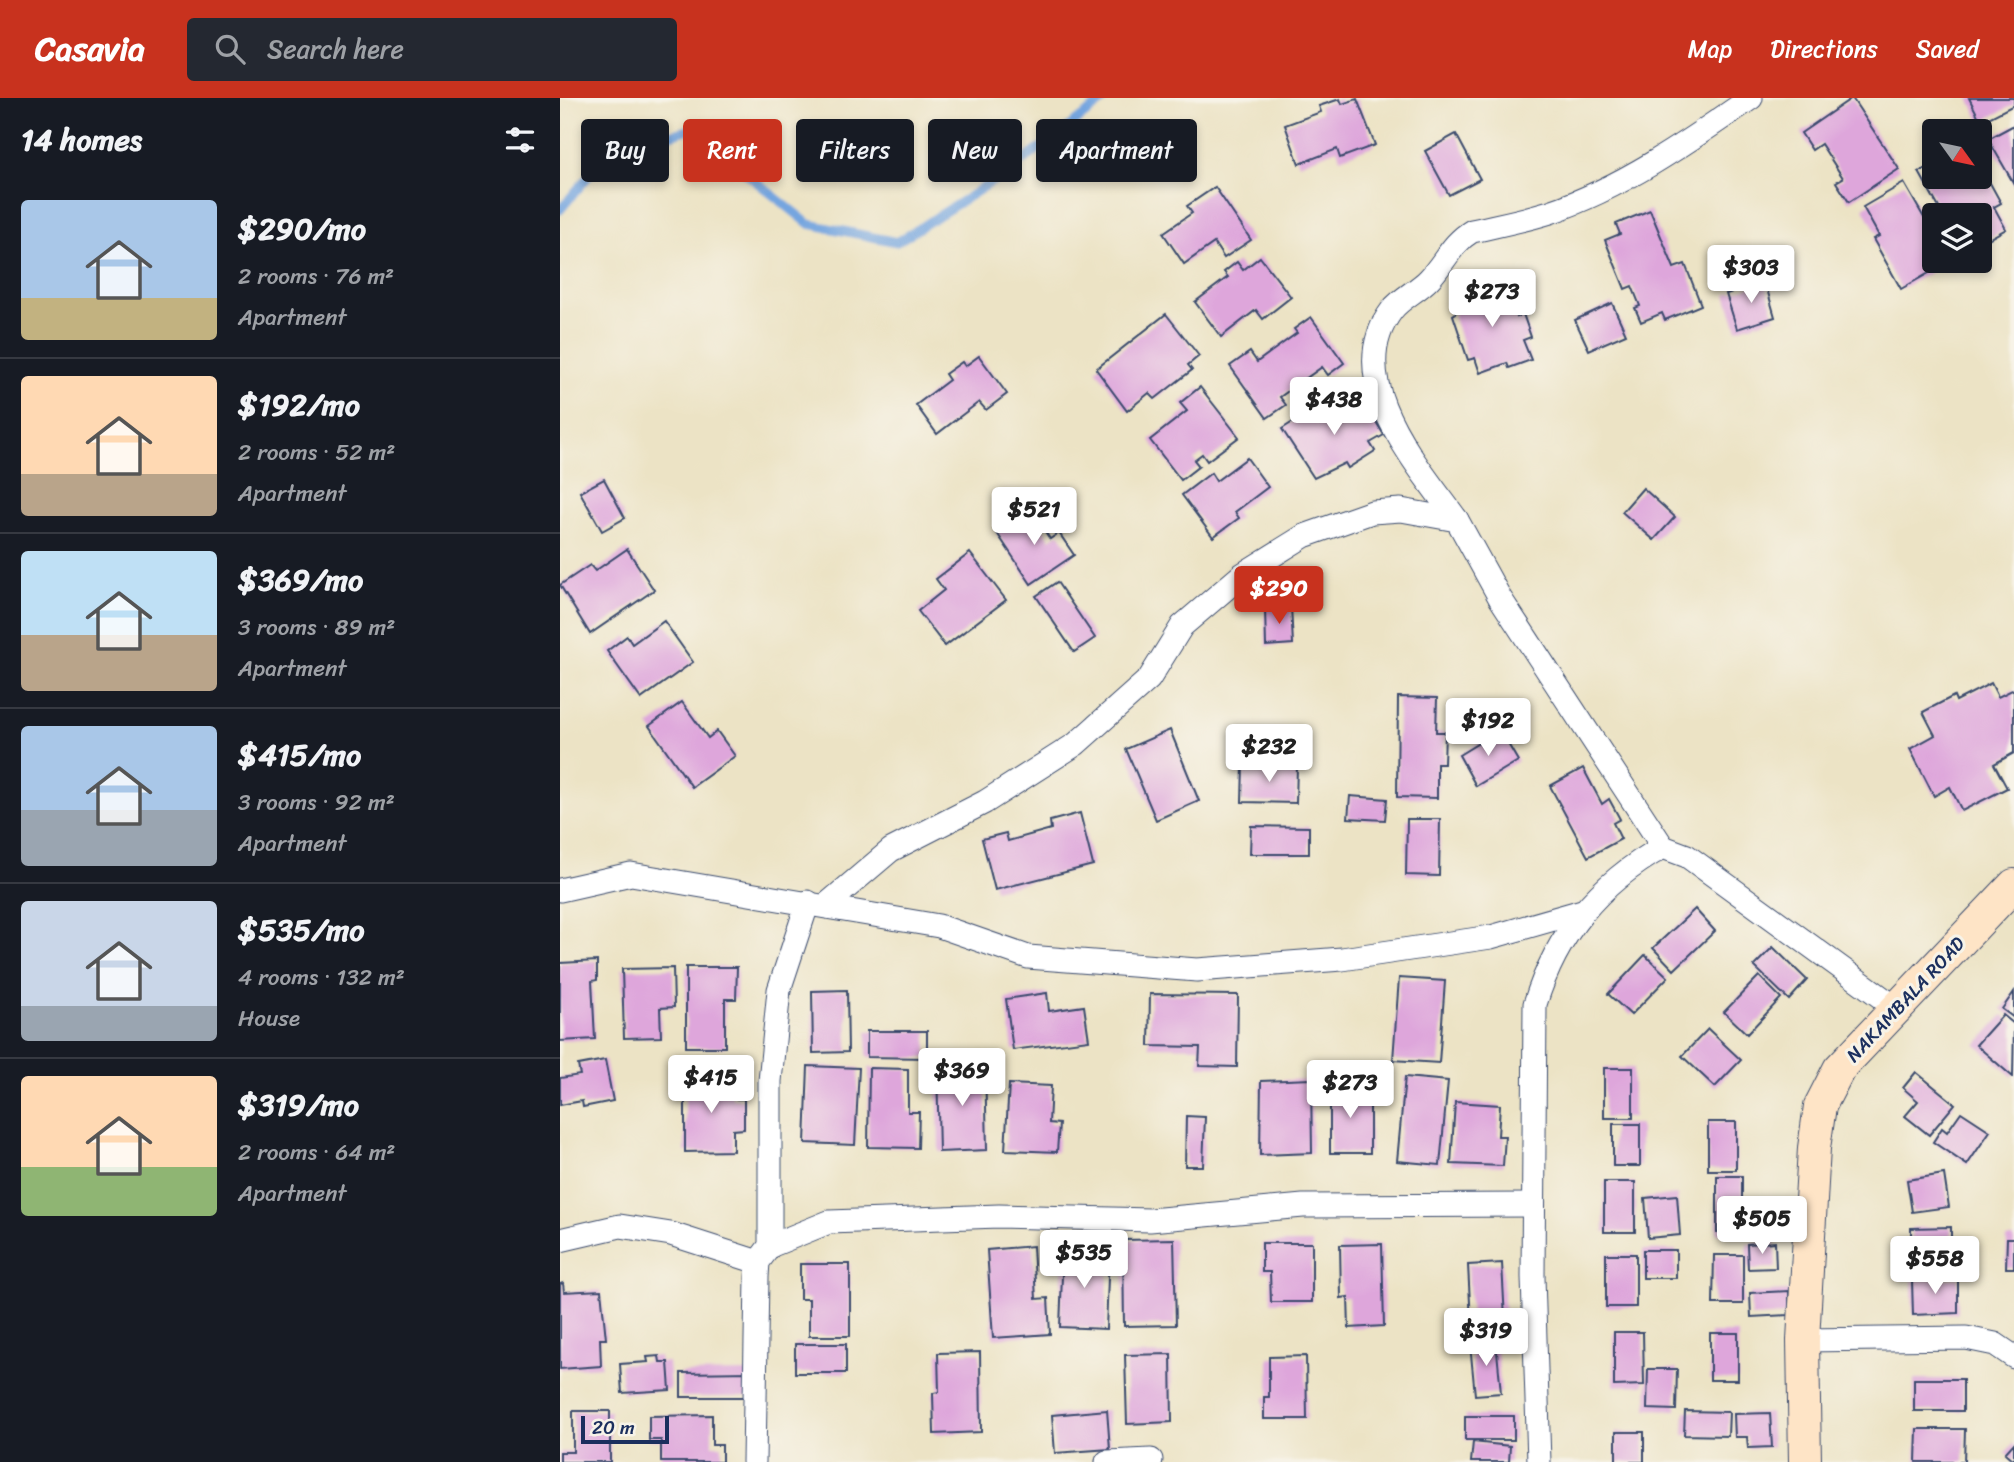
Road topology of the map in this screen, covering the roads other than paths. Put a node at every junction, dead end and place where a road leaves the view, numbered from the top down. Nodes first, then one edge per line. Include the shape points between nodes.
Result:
1 (1751, 98) edge
2 (1457, 520) junction
3 (1663, 848) junction
4 (562, 888) edge
5 (2009, 899) edge
6 (817, 904) junction
7 (1582, 911) junction
8 (1896, 1008) junction
9 (1532, 1205) junction
10 (560, 1240) edge
11 (764, 1254) junction
12 (1803, 1340) junction
13 (2014, 1357) edge
14 (1151, 1460) dead end
15 (754, 1462) edge
16 (1107, 1462) edge
17 (1539, 1462) edge
18 (1805, 1462) edge

1 - 2 street via 1617,181 1551,212 1461,237 1430,278 1394,308 1376,342 1377,385 1399,440
2 - 3 street via 1500,598
2 - 6 street via 1401,510 1372,512 1304,536 1243,574 1182,626 1149,679 1076,744 985,802 891,850
3 - 7 street via 1632,865
3 - 8 street via 1687,856
4 - 6 street via 631,874
5 - 8 main road, NAKAMBALA ROAD
6 - 7 street via 939,926 1028,957 1197,970 1342,959 1477,939
6 - 11 street via 779,990 770,1081
7 - 9 street via 1547,966 1535,1004
8 - 12 main road, NAKAMBALA ROAD via 1839,1069 1820,1106
9 - 11 street via 1303,1206 1150,1220 999,1216 829,1222
9 - 17 street
10 - 11 street via 620,1226
11 - 15 street
12 - 13 street via 1966,1338 1995,1344
12 - 18 main road, NAKAMBALA ROAD
14 - 16 street

